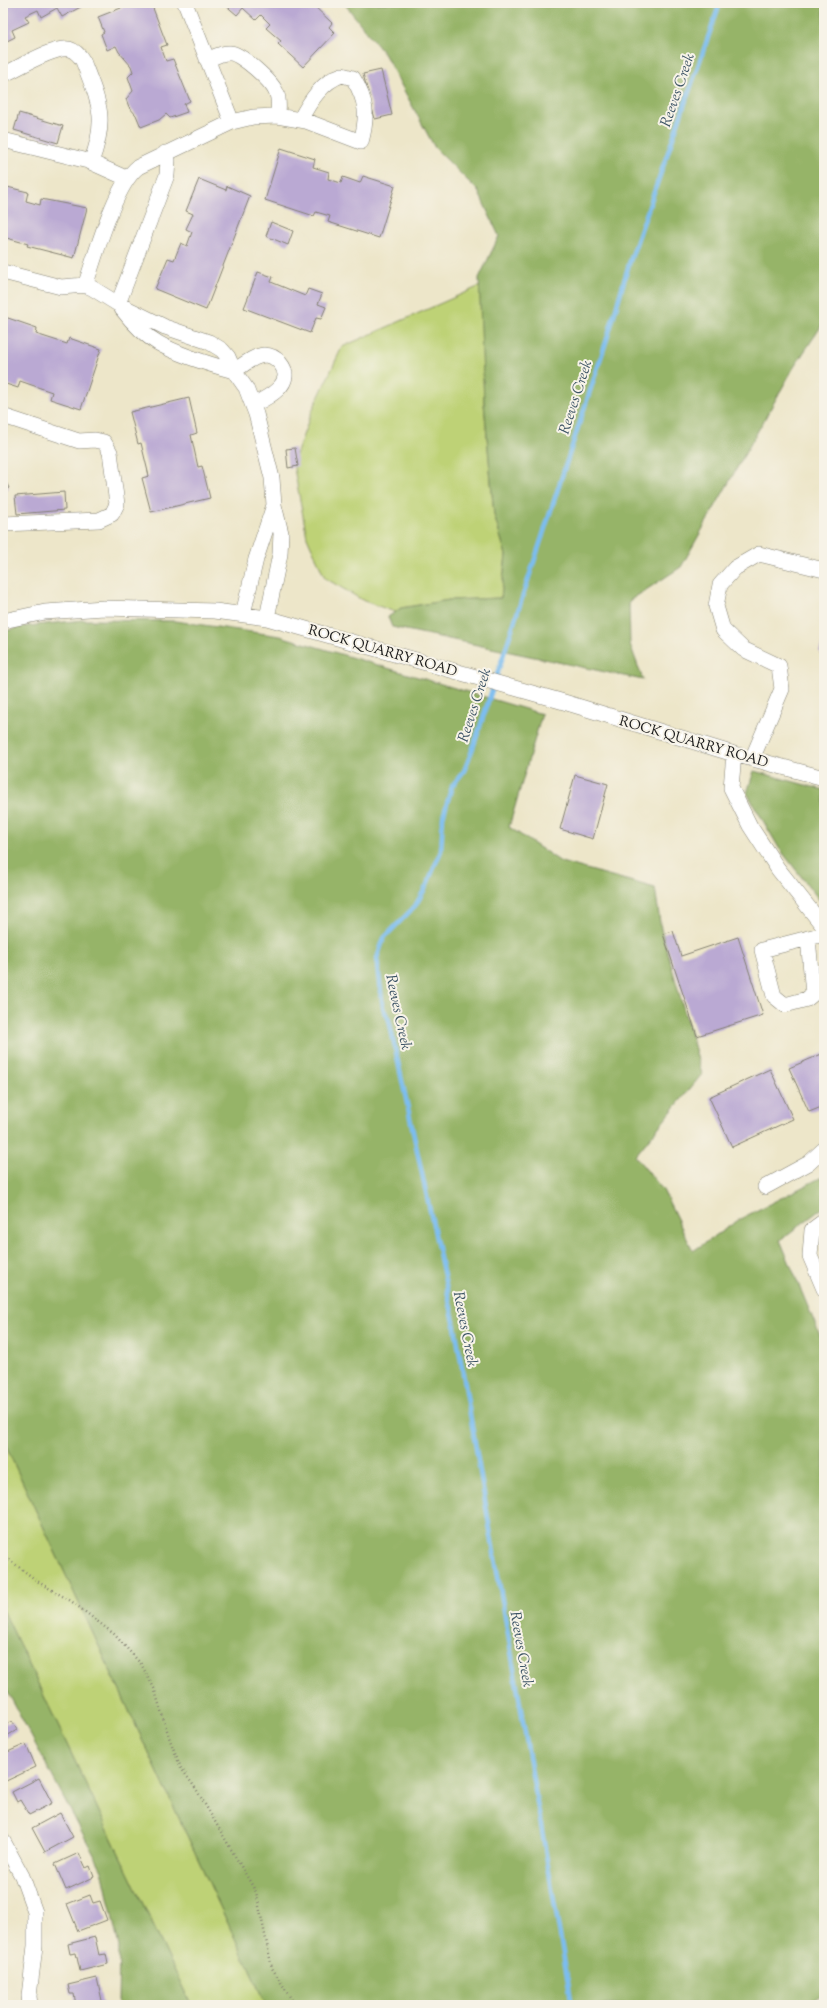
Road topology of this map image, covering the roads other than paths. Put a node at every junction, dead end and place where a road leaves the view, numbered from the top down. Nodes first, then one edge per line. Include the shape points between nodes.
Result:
1 (185, 3) edge
2 (207, 60) junction
3 (3, 75) edge
4 (278, 116) junction
5 (300, 120) junction
6 (232, 122) junction
7 (3, 140) edge
8 (165, 153) junction
9 (91, 162) junction
10 (126, 178) junction
11 (3, 272) edge
12 (85, 286) junction
13 (118, 304) junction
14 (234, 371) junction
15 (253, 405) junction
16 (3, 416) edge
17 (274, 505) junction
18 (3, 524) edge
19 (824, 570) edge
20 (243, 614) junction
21 (267, 618) junction
22 (3, 621) edge
23 (734, 754) junction
24 (752, 759) junction
25 (824, 778) edge
26 (824, 927) edge
27 (824, 934) edge
28 (808, 938) junction
29 (824, 1149) edge
30 (765, 1187) dead end
31 (824, 1221) edge
32 (824, 1289) edge
33 (3, 1841) edge
34 (30, 2005) edge

1 - 2 street
2 - 4 street via 224,53 236,54 273,87 278,99
2 - 6 street
3 - 9 street via 56,50 71,50 80,56 100,106 101,115
4 - 5 street
4 - 6 street via 253,117
5 - 5 street via 361,142 367,119 358,85 353,78 342,75 329,81
6 - 8 street
7 - 9 street
8 - 10 street via 138,167
8 - 13 street via 168,160 167,175
9 - 10 street
10 - 12 street via 119,190
11 - 12 street via 61,287
12 - 13 street
13 - 14 street via 165,327 213,344 228,357
14 - 15 street via 246,388
14 - 15 street via 264,355 277,359 282,365 285,374 280,387 272,396
15 - 17 street via 272,478
16 - 18 street via 79,441 104,442 110,452 117,504 112,514 99,520
17 - 20 street via 260,542
17 - 21 street via 280,544
19 - 24 street via 759,554 735,568 720,585 716,606 723,630 743,649 779,666 782,689
20 - 21 street, ROCK QUARRY ROAD
20 - 22 street, ROCK QUARRY ROAD via 104,608 45,612
21 - 23 street, ROCK QUARRY ROAD via 564,702
23 - 24 street, ROCK QUARRY ROAD
23 - 26 street via 731,788 747,819 778,869
24 - 25 street, ROCK QUARRY ROAD
27 - 28 street
28 - 28 street via 762,950 774,996 785,1004 807,999 813,994
29 - 30 street via 810,1163
31 - 32 street via 812,1230 810,1256
33 - 34 street via 22,1876 35,1912

